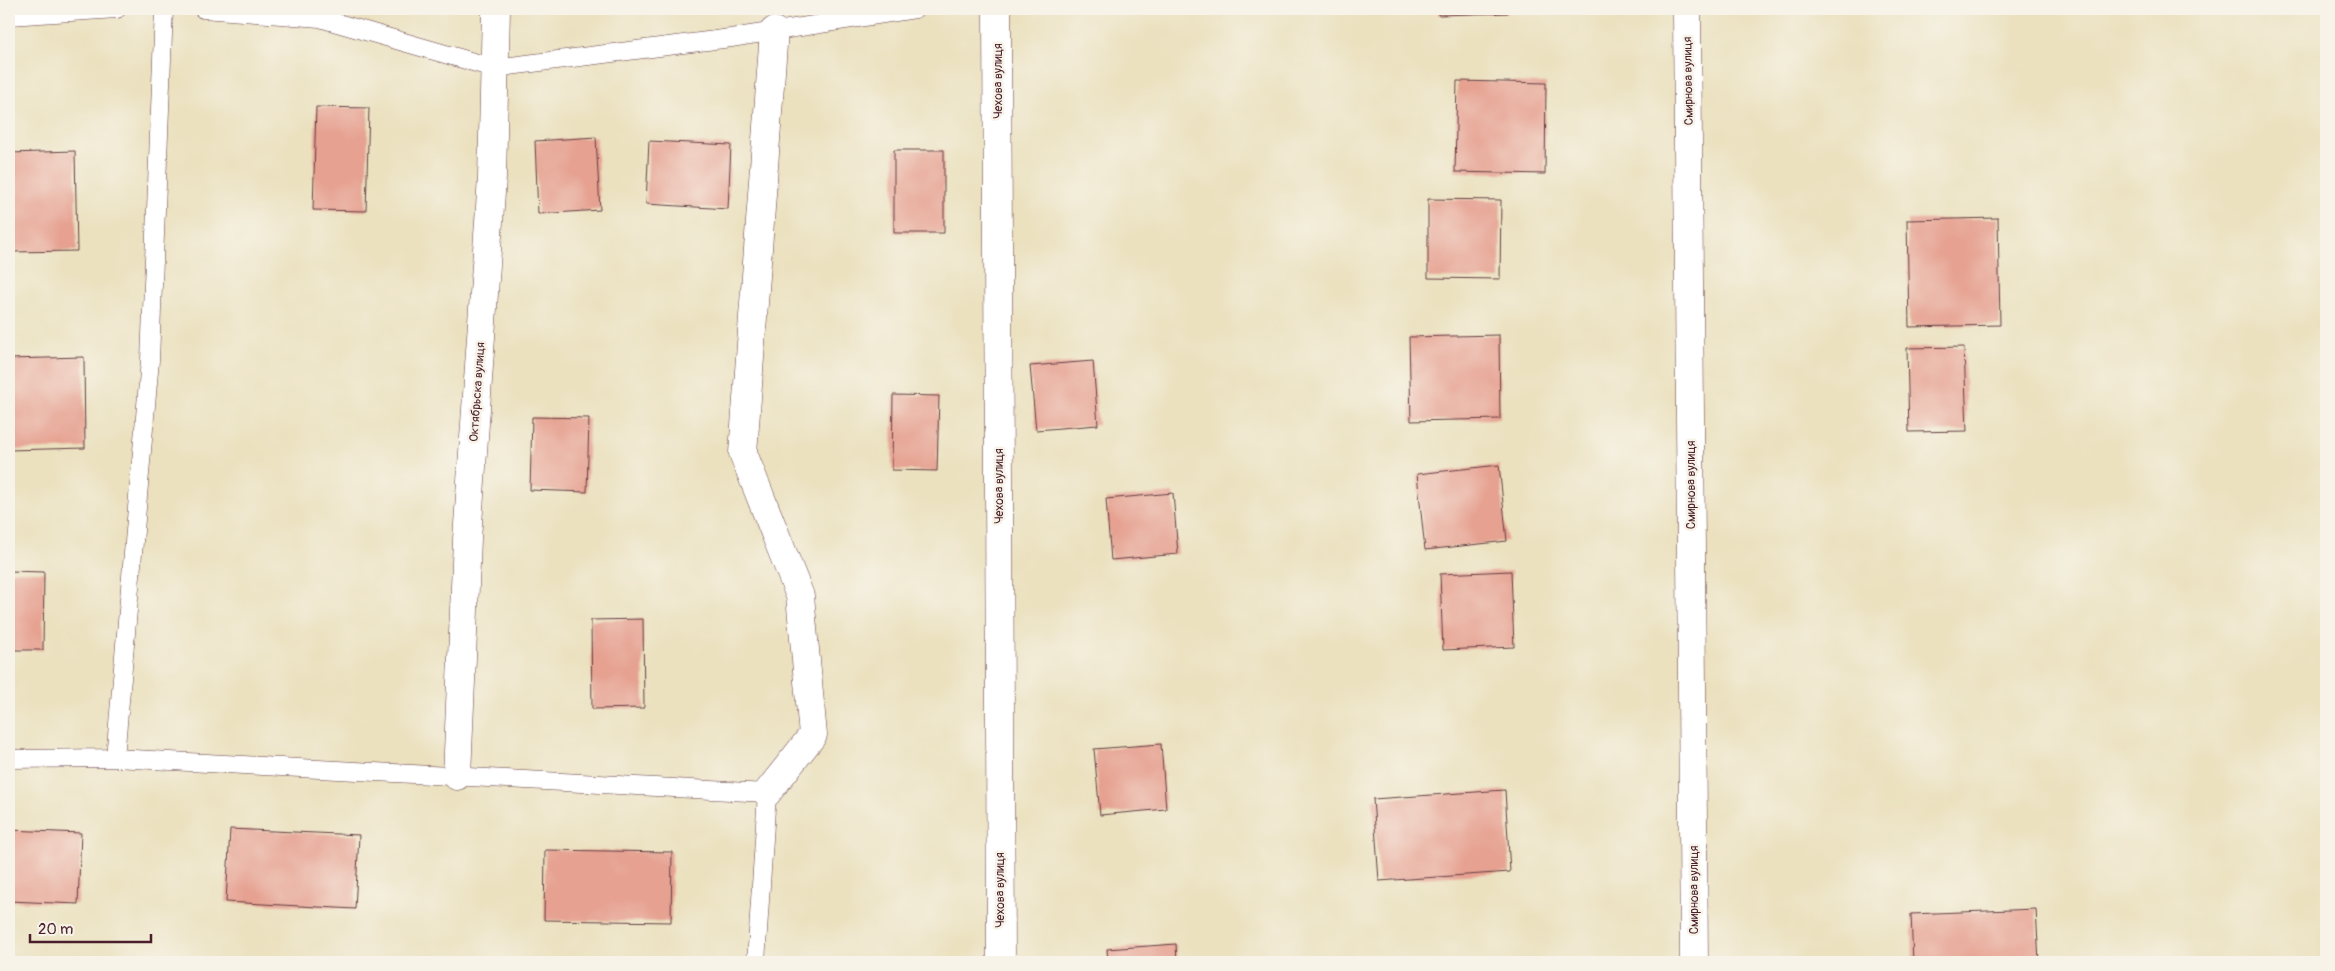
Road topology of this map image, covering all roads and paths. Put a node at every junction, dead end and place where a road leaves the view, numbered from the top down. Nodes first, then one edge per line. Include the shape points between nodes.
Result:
1 (117, 9) edge
2 (164, 9) edge
3 (203, 9) edge
4 (496, 9) edge
5 (916, 9) edge
6 (997, 9) edge
7 (1687, 9) edge
8 (9, 16) edge
9 (774, 31) junction
10 (494, 68) junction
11 (115, 758) junction
12 (9, 759) edge
13 (457, 776) junction
14 (767, 793) junction
15 (756, 962) edge
16 (1001, 962) edge
17 (1694, 962) edge

1 - 8 lane
2 - 11 lane via 150,360
3 - 10 lane via 320,18
4 - 10 street, Октябрьска вулиця
5 - 9 lane
6 - 16 street, Чехова вулиця
7 - 17 street, Смирнова вулиця
9 - 10 lane
9 - 14 street via 743,453 800,596 814,735
10 - 13 street, Октябрьска вулиця via 492,178 467,539
11 - 12 lane
11 - 13 lane
13 - 14 lane
14 - 15 lane

